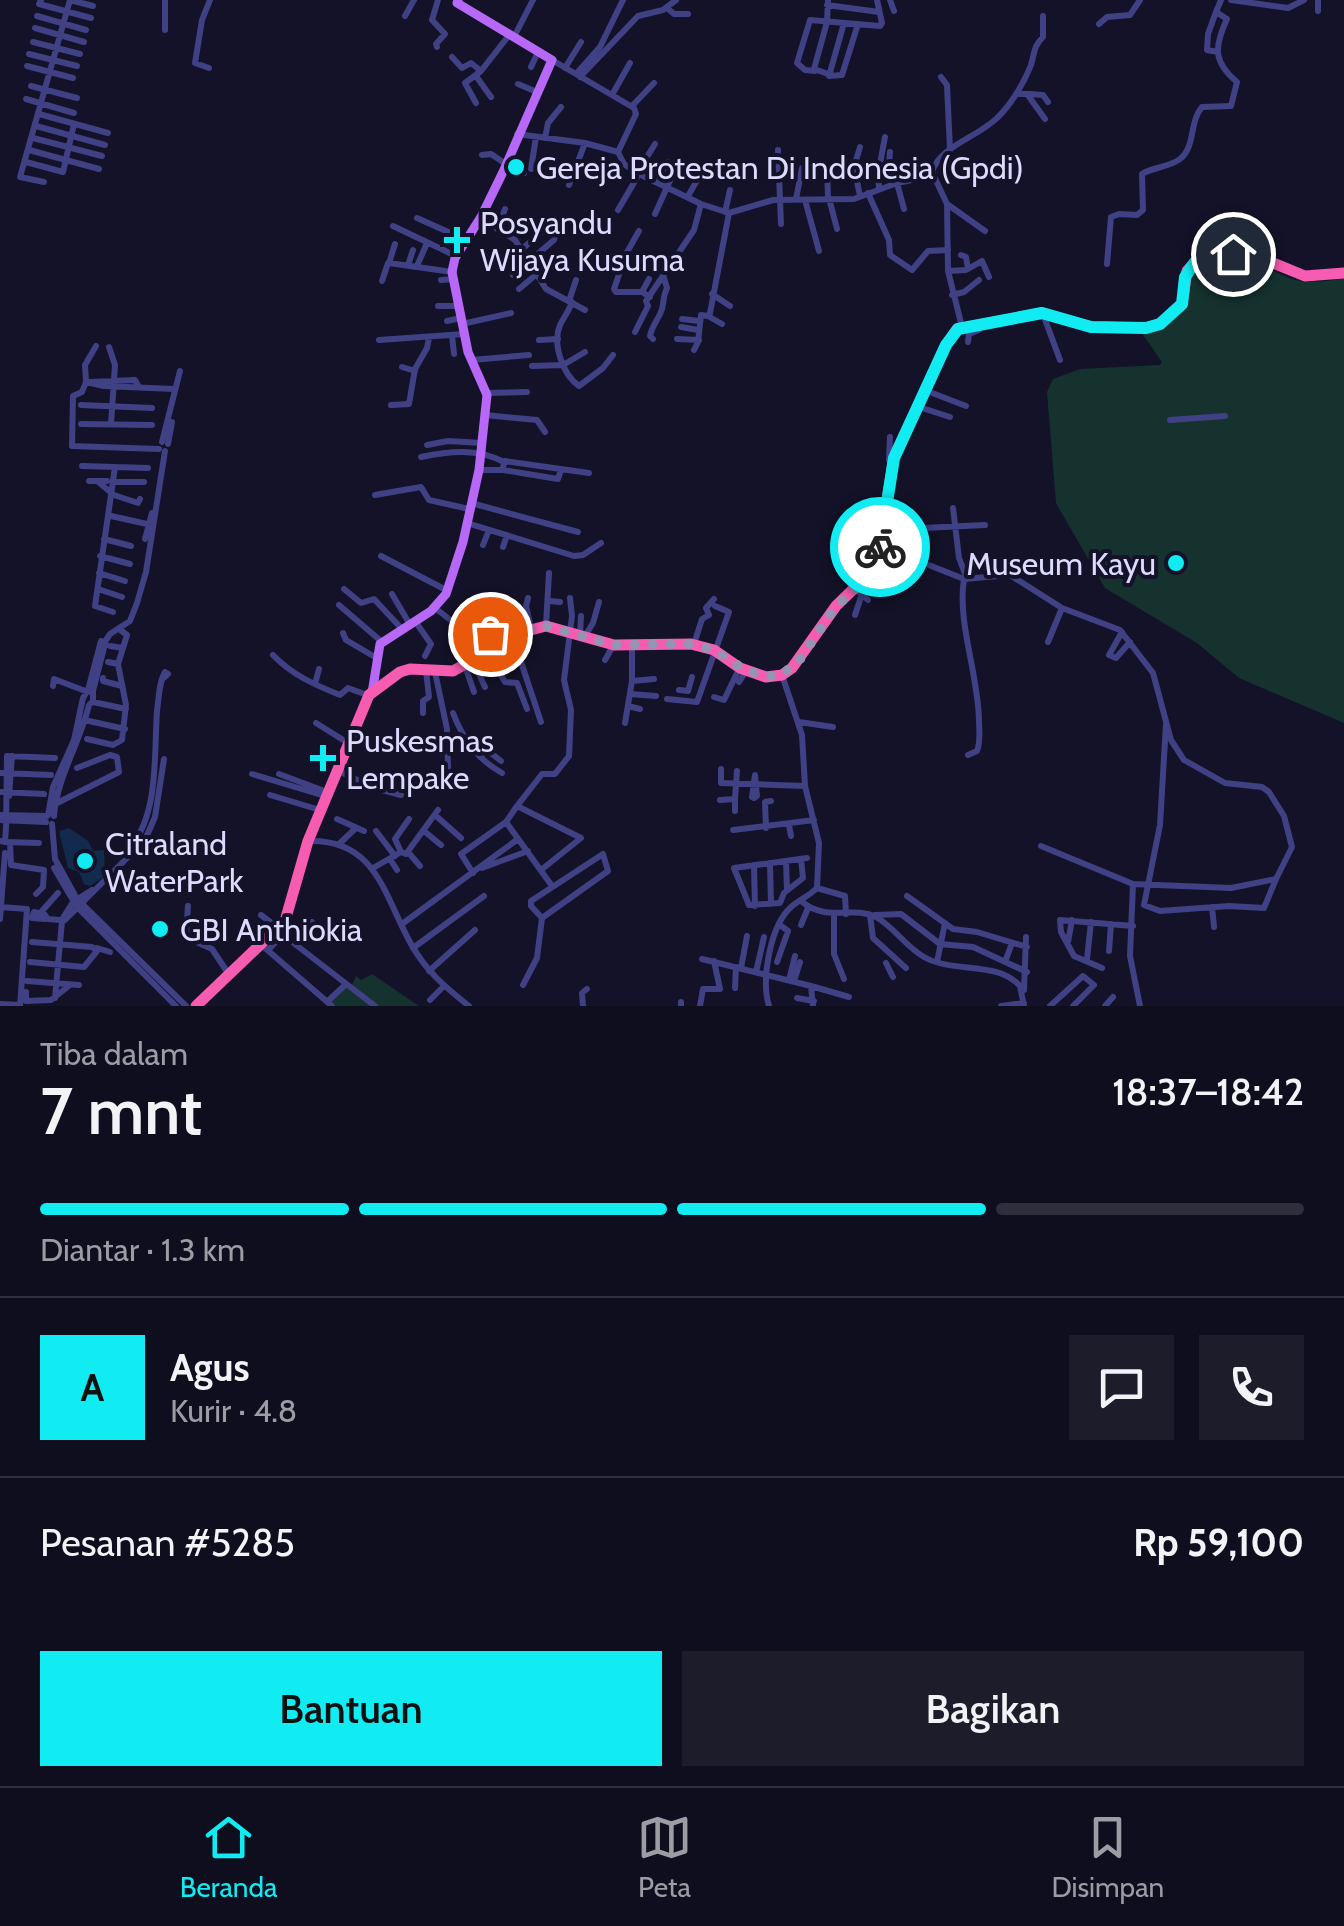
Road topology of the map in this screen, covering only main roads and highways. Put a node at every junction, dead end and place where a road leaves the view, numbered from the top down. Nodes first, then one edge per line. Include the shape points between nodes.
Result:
1 (455, 1) edge
2 (1344, 273) edge
3 (376, 689) junction
4 (330, 791) junction
5 (310, 841) junction
6 (276, 938) junction
7 (231, 976) junction
8 (202, 1006) edge

1 - 3 main road via 552,60 481,218 456,256 462,326 486,393 467,523 448,590 435,608 382,642 375,657
2 - 3 highway via 1298,275 1250,254 1233,254 1195,262 1185,277 1182,304 1156,326 1091,327 1042,313 962,327 946,345 894,458 875,570 862,595 832,612 782,675 741,674 714,650 694,645 614,645 546,626 431,672 404,670
3 - 4 highway
3 - 4 highway
4 - 5 highway
4 - 5 highway
5 - 6 highway
6 - 7 highway
6 - 7 highway
7 - 8 highway

